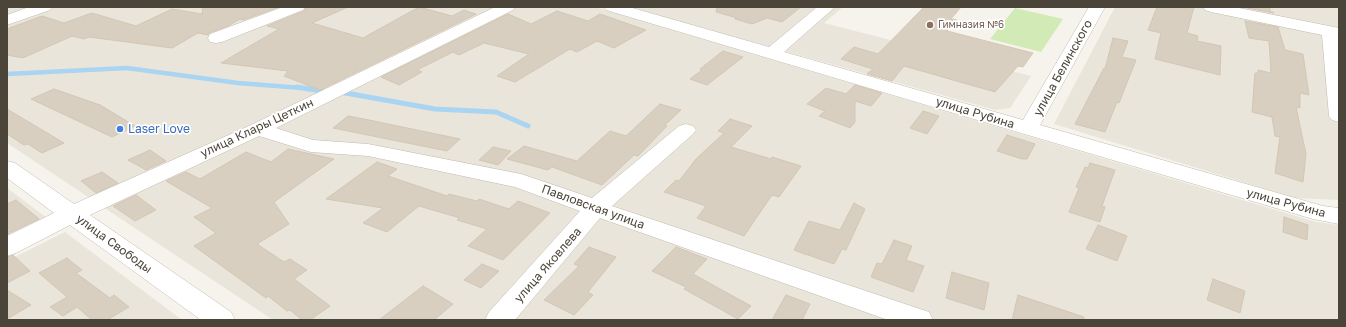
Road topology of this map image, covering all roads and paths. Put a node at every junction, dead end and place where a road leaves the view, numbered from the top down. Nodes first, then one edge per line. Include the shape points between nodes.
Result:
1 (44, 7) edge
2 (297, 7) edge
3 (507, 7) edge
4 (612, 7) edge
5 (827, 7) edge
6 (1097, 7) edge
7 (1211, 7) edge
8 (7, 20) edge
9 (1334, 32) edge
10 (216, 38) dead end
11 (772, 52) junction
12 (1339, 116) edge
13 (258, 129) junction
14 (1028, 129) junction
15 (686, 130) dead end
16 (7, 168) edge
17 (595, 208) junction
18 (72, 214) junction
19 (1339, 216) edge
20 (7, 247) edge
21 (221, 320) edge
22 (499, 320) edge
23 (919, 320) edge

1 - 8 street
2 - 10 street
3 - 13 street, улица Клары Цеткин
4 - 11 street, улица Рубина
5 - 11 street
6 - 14 street, улица Белинского
7 - 9 street
9 - 12 street
11 - 14 street, улица Рубина
13 - 17 street, Павловская улица via 311,146 368,150 521,181
13 - 18 street, улица Клары Цеткин
14 - 19 street, улица Рубина via 1322,214
15 - 17 street, улица Яковлева
16 - 18 street, улица Свободы
17 - 22 street, улица Яковлева
17 - 23 street, Павловская улица
18 - 20 street, улица Клары Цеткин
18 - 21 street, улица Свободы

